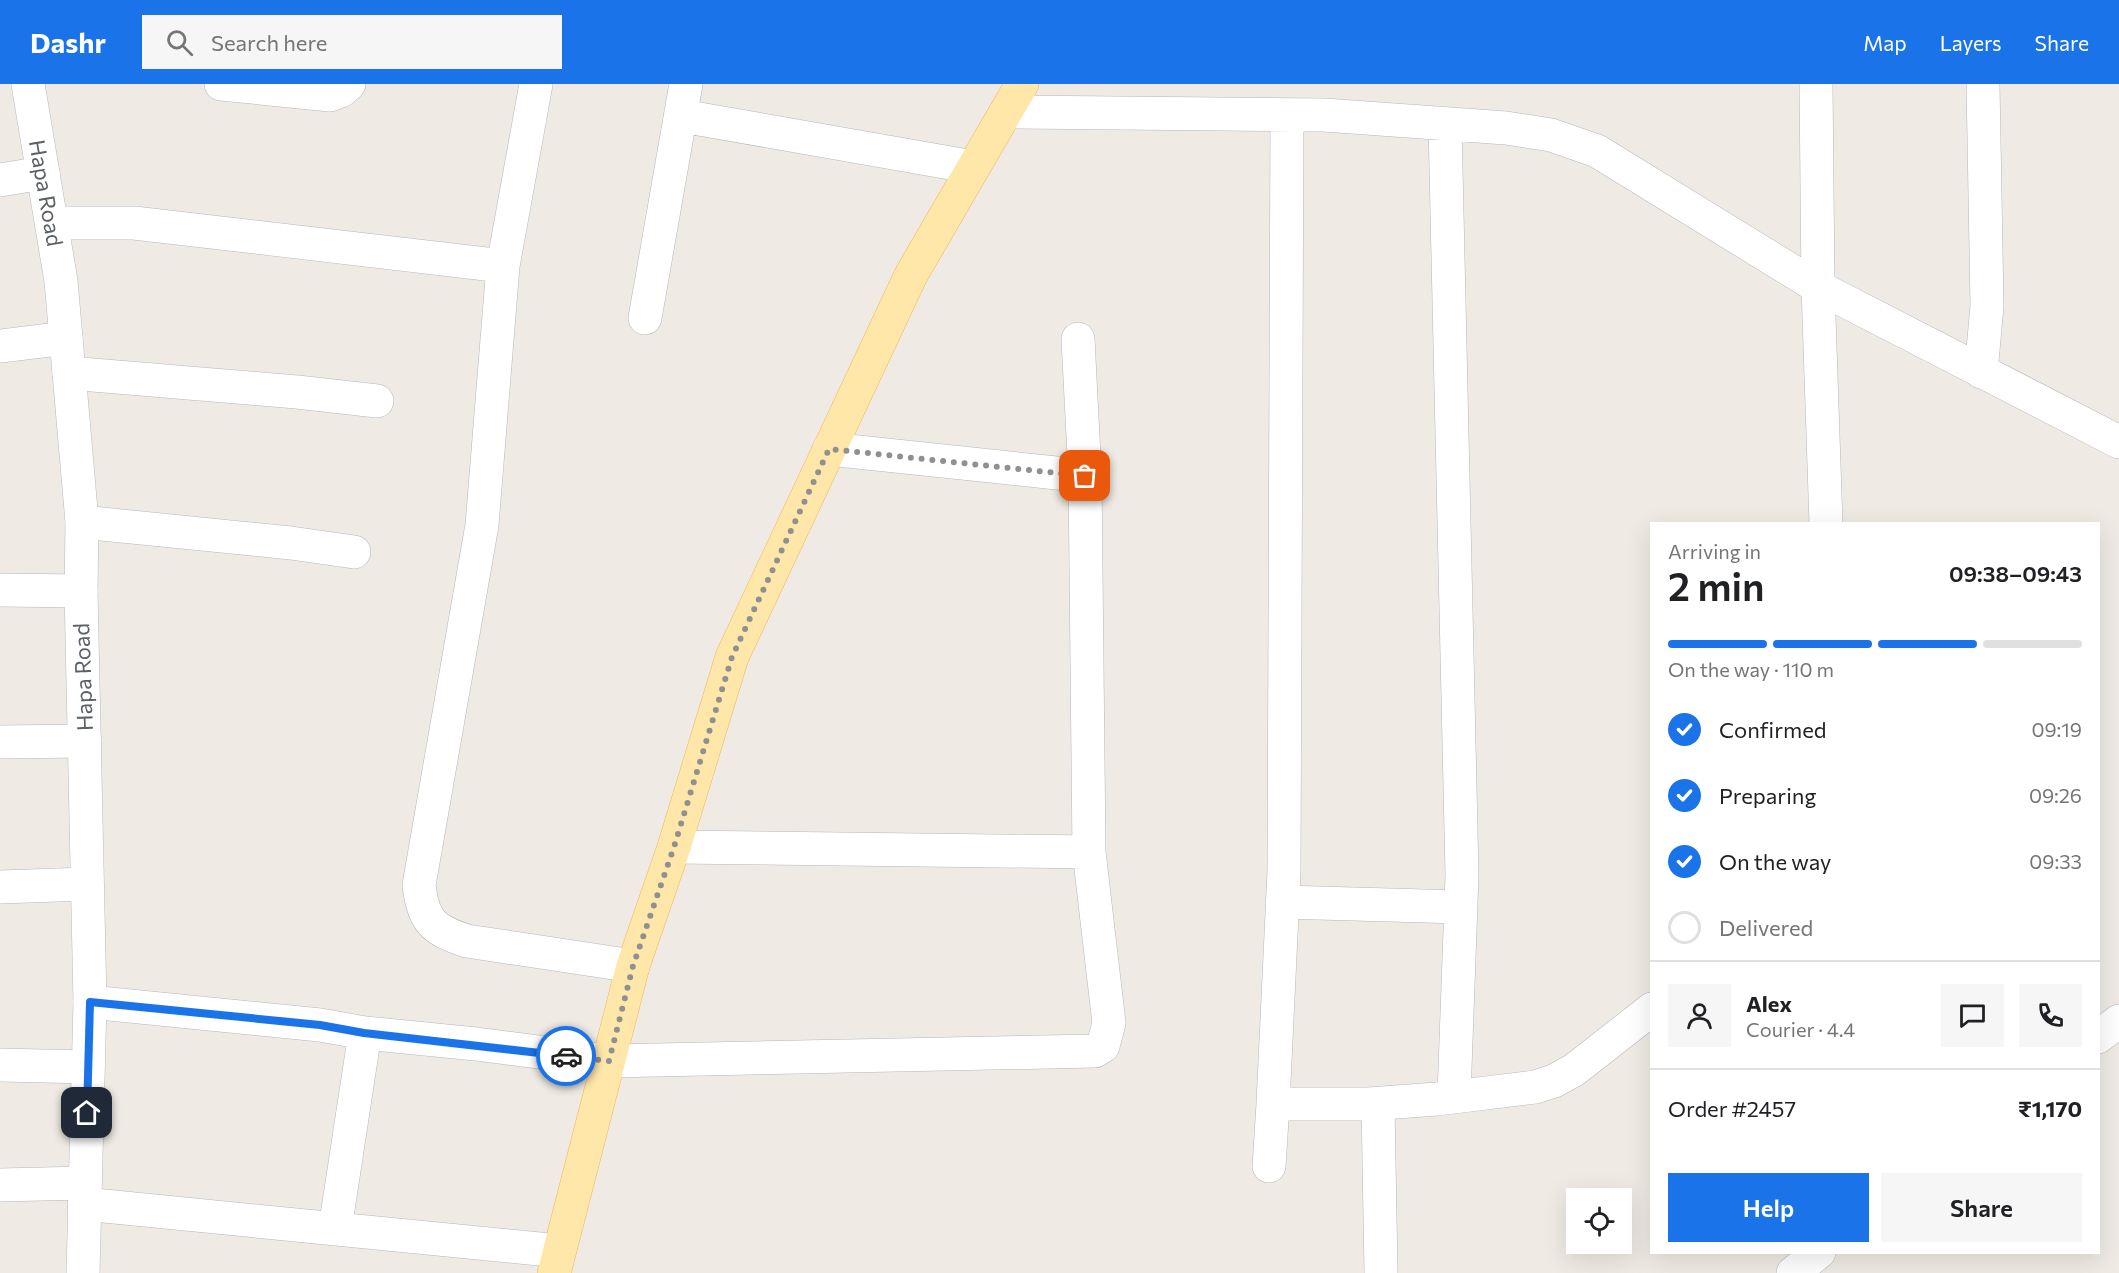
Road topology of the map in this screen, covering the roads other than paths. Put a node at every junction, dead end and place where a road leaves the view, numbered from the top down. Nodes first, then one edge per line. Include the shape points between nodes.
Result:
1 (28, 84) edge
2 (221, 84) edge
3 (349, 84) edge
4 (536, 84) edge
5 (686, 84) edge
6 (1022, 84) edge
7 (1816, 84) edge
8 (1983, 84) edge
9 (1006, 112) junction
10 (682, 116) junction
11 (1287, 116) junction
12 (1445, 124) junction
13 (973, 167) junction
14 (43, 173) junction
15 (0, 180) edge
16 (52, 223) junction
17 (503, 266) junction
18 (1818, 287) junction
19 (645, 318) dead end
20 (66, 338) junction
21 (1078, 339) dead end
22 (0, 346) edge
23 (1981, 372) junction
24 (69, 373) junction
25 (376, 401) dead end
26 (2119, 442) edge
27 (829, 449) junction
28 (1085, 476) junction
29 (82, 522) junction
30 (1826, 522) edge
31 (354, 552) dead end
32 (0, 590) edge
33 (81, 591) junction
34 (86, 741) junction
35 (0, 742) edge
36 (674, 847) junction
37 (1089, 852) junction
38 (87, 884) junction
39 (0, 887) edge
40 (1282, 902) junction
41 (1461, 907) junction
42 (633, 966) junction
43 (90, 1002) junction
44 (1650, 1011) edge
45 (2119, 1021) edge
46 (364, 1033) junction
47 (2100, 1035) edge
48 (609, 1061) junction
49 (0, 1065) edge
50 (88, 1067) junction
51 (1454, 1096) junction
52 (1273, 1104) junction
53 (1378, 1104) junction
54 (1269, 1166) dead end
55 (0, 1185) edge
56 (85, 1194) junction
57 (335, 1229) junction
58 (1816, 1254) edge
59 (556, 1262) edge
60 (83, 1273) edge
61 (1381, 1273) edge
62 (1792, 1273) edge

1 - 14 street, Hapa Road
2 - 3 street via 330,95
4 - 17 street
5 - 10 street
6 - 9 main road
7 - 18 street
8 - 23 street via 1987,306
9 - 11 street
9 - 13 main road
10 - 13 street
10 - 19 street
11 - 12 street
11 - 40 street
12 - 18 street via 1551,135 1597,151
12 - 41 street
13 - 27 main road via 911,275
14 - 15 street
14 - 16 street, Hapa Road
16 - 17 street via 134,223
16 - 20 street, Hapa Road
17 - 42 street via 482,525 419,885 421,904 429,921 447,934 467,941
18 - 23 street
18 - 30 street
20 - 22 street
20 - 24 street, Hapa Road
21 - 28 street
23 - 26 street
24 - 25 street
24 - 29 street, Hapa Road
27 - 28 street
27 - 36 main road via 732,657
28 - 37 street
29 - 31 street
29 - 33 street, Hapa Road
32 - 33 street
33 - 34 street, Hapa Road
34 - 35 street
34 - 38 street, Hapa Road
36 - 37 street
36 - 42 main road
37 - 48 street via 1109,1023 1103,1046 1095,1051
38 - 39 street
38 - 43 street, Hapa Road
40 - 41 street
40 - 52 street
41 - 51 street
42 - 48 main road
43 - 46 street via 320,1025
43 - 50 street, Hapa Road
44 - 51 street via 1554,1081 1535,1087
45 - 47 street
46 - 48 street
46 - 57 street
48 - 59 main road
49 - 50 street
50 - 56 street, Hapa Road
51 - 53 street
52 - 53 street
52 - 54 street
53 - 61 street
55 - 56 street
56 - 57 street
56 - 60 street, Hapa Road
57 - 59 street
58 - 62 street

